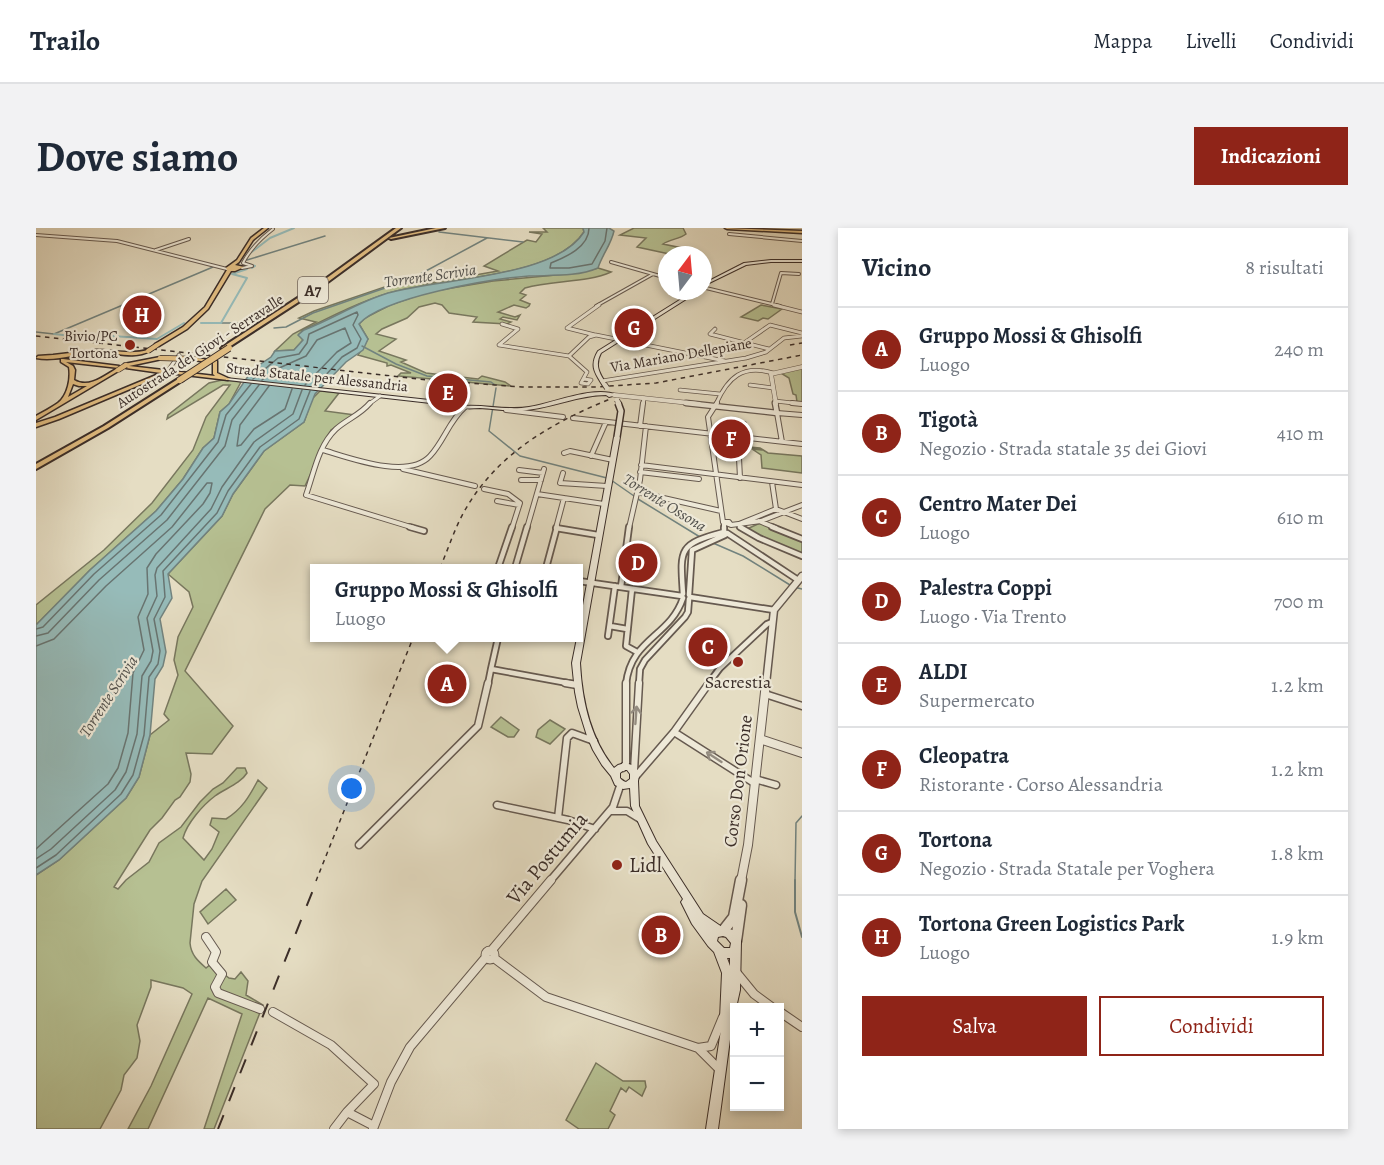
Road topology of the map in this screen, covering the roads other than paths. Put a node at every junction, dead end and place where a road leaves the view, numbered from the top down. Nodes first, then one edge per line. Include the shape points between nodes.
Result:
1 (268, 228) edge
2 (408, 228) edge
3 (443, 228) edge
4 (727, 228) edge
5 (398, 229) edge
6 (733, 230) dead end
7 (424, 232) junction
8 (802, 232) edge
9 (36, 235) edge
10 (177, 238) dead end
11 (189, 238) dead end
12 (388, 239) junction
13 (182, 241) junction
14 (802, 241) edge
15 (249, 244) joint
16 (154, 250) junction
17 (802, 261) edge
18 (611, 262) dead end
19 (239, 266) junction
20 (229, 269) junction
21 (653, 274) junction
22 (799, 274) dead end
23 (658, 275) edge
24 (712, 282) edge
25 (714, 289) edge
26 (682, 300) edge
27 (772, 304) junction
28 (802, 312) edge
29 (502, 324) dead end
30 (715, 329) dead end
31 (800, 334) edge
32 (596, 335) junction
33 (618, 339) junction
34 (744, 343) junction
35 (227, 348) junction
36 (769, 349) junction
37 (148, 351) junction
38 (89, 352) junction
39 (122, 355) junction
40 (180, 356) dead end
41 (569, 356) junction
42 (37, 357) edge
43 (160, 358) junction
44 (51, 359) junction
45 (722, 361) junction
46 (95, 364) junction
47 (126, 366) junction
48 (117, 367) junction
49 (802, 367) edge
50 (215, 369) junction
51 (153, 370) junction
52 (167, 372) junction
53 (773, 373) junction
54 (191, 375) junction
55 (610, 376) dead end
56 (72, 377) junction
57 (106, 377) junction
58 (156, 377) junction
59 (178, 378) junction
60 (228, 379) junction
61 (584, 379) dead end
62 (750, 385) dead end
63 (772, 388) junction
64 (680, 390) dead end
65 (123, 391) junction
66 (610, 392) junction
67 (79, 394) junction
68 (720, 394) junction
69 (373, 397) junction
70 (644, 398) junction
71 (775, 401) junction
72 (802, 404) edge
73 (462, 406) junction
74 (715, 406) junction
75 (51, 410) junction
76 (526, 412) junction
77 (777, 413) junction
78 (802, 416) edge
79 (563, 417) dead end
80 (36, 418) edge
81 (573, 418) dead end
82 (606, 422) junction
83 (744, 424) dead end
84 (36, 425) edge
85 (640, 426) junction
86 (646, 426) junction
87 (711, 434) junction
88 (738, 437) junction
89 (782, 442) junction
90 (802, 444) edge
91 (322, 450) junction
92 (564, 453) dead end
93 (591, 456) junction
94 (613, 460) junction
95 (36, 464) edge
96 (418, 465) junction
97 (641, 465) junction
98 (391, 467) junction
99 (412, 467) junction
100 (519, 470) dead end
101 (640, 472) junction
102 (419, 473) junction
103 (563, 473) dead end
104 (716, 475) junction
105 (740, 478) junction
106 (699, 479) dead end
107 (521, 480) dead end
108 (541, 480) junction
109 (608, 482) junction
110 (772, 482) junction
111 (802, 485) edge
112 (475, 486) dead end
113 (484, 489) dead end
114 (537, 494) junction
115 (636, 496) junction
116 (564, 498) junction
117 (497, 501) dead end
118 (604, 504) junction
119 (519, 505) junction
120 (802, 505) edge
121 (776, 509) junction
122 (721, 511) junction
123 (784, 512) junction
124 (802, 519) edge
125 (759, 521) junction
126 (724, 523) junction
127 (731, 525) junction
128 (739, 526) junction
129 (556, 528) junction
130 (424, 531) dead end
131 (727, 533) junction
132 (598, 535) junction
133 (698, 539) joint
134 (705, 539) junction
135 (802, 539) edge
136 (802, 556) edge
137 (681, 562) junction
138 (499, 564) edge
139 (516, 564) edge
140 (547, 564) edge
141 (690, 564) junction
142 (682, 581) junction
143 (583, 582) edge
144 (689, 582) junction
145 (797, 582) edge
146 (589, 583) junction
147 (618, 587) junction
148 (632, 589) junction
149 (686, 596) junction
150 (774, 610) junction
151 (583, 618) edge
152 (772, 622) junction
153 (610, 626) junction
154 (627, 629) junction
155 (608, 636) dead end
156 (497, 642) edge
157 (579, 642) edge
158 (637, 652) junction
159 (491, 669) junction
160 (710, 683) joint
161 (577, 686) junction
162 (765, 694) junction
163 (802, 706) edge
164 (674, 732) junction
165 (760, 740) junction
166 (594, 741) junction
167 (802, 753) edge
168 (619, 770) junction
169 (634, 775) junction
170 (755, 781) junction
171 (622, 784) junction
172 (776, 785) dead end
173 (633, 798) junction
174 (497, 805) dead end
175 (610, 812) junction
176 (558, 818) junction
177 (640, 819) junction
178 (595, 829) junction
179 (359, 844) dead end
180 (740, 891) junction
181 (682, 892) junction
182 (721, 931) junction
183 (206, 937) dead end
184 (711, 940) junction
185 (736, 946) junction
186 (719, 951) junction
187 (490, 955) junction
188 (733, 974) junction
189 (767, 1003) edge
190 (260, 1009) dead end
191 (273, 1012) dead end
192 (725, 1014) junction
193 (784, 1014) edge
194 (802, 1027) edge
195 (725, 1032) junction
196 (698, 1048) junction
197 (719, 1069) junction
198 (347, 1112) junction
199 (373, 1127) edge
200 (334, 1129) edge
201 (712, 1129) edge

1 - 15 main road
1 - 19 street via 243,263 252,266
2 - 7 highway
3 - 7 highway
4 - 8 main road
5 - 12 highway, Autostrada dei Giovi - Serravalle / A7
5 - 35 highway, Autostrada dei Giovi - Serravalle / A7
6 - 14 street via 731,234
7 - 12 highway
9 - 16 street via 117,241
10 - 13 street
11 - 13 street
12 - 35 highway, Autostrada dei Giovi - Serravalle / A7
13 - 16 street
15 - 19 main road
16 - 20 street
17 - 24 main road via 749,263
18 - 21 street
19 - 20 main road
19 - 20 main road
20 - 37 main road, bridge via 216,296 199,316
21 - 23 street
21 - 32 street via 590,310 567,328
22 - 27 street via 781,273
25 - 27 street
26 - 33 main road
27 - 28 street
29 - 41 street via 518,329 500,345
30 - 34 street via 710,334
31 - 34 street via 770,325
31 - 36 street, Via Mariano Dellepiane via 784,338
32 - 33 street
32 - 41 street
33 - 45 street
33 - 66 main road via 594,360 594,367
34 - 36 street
35 - 59 highway, Autostrada dei Giovi - Serravalle / A7, bridge
36 - 45 street, Via Mariano Dellepiane via 746,358
37 - 39 main road
37 - 43 main road via 146,357
37 - 47 main road
38 - 39 main road
38 - 42 main road via 62,358
38 - 46 main road via 77,359
39 - 47 main road via 128,360
40 - 52 street
41 - 61 street via 586,371
42 - 44 main road
43 - 47 main road
43 - 50 main road, bridge via 215,362
44 - 46 main road
44 - 56 main road via 71,366
45 - 55 street
45 - 66 street, Via Mariano Dellepiane
46 - 48 main road
47 - 48 main road, bridge
47 - 51 main road, Strada Statale per Alessandria
48 - 56 main road via 96,366 80,370
48 - 57 main road
49 - 53 street
50 - 54 main road
50 - 60 main road via 216,375
51 - 52 main road, Strada Statale per Alessandria
51 - 58 main road via 159,373
52 - 58 main road
52 - 59 main road, Strada Statale per Alessandria
53 - 63 street
53 - 68 street via 751,368 724,386
54 - 59 main road, Strada Statale per Alessandria
54 - 60 main road, Strada Statale per Alessandria
56 - 57 main road via 74,383 84,385
56 - 75 main road via 65,398
57 - 67 main road
58 - 59 main road
58 - 65 main road
59 - 95 highway, Autostrada dei Giovi - Serravalle / A7 via 106,427
60 - 69 main road, Strada Statale per Alessandria
62 - 63 street
63 - 71 street
64 - 68 street
65 - 67 main road via 86,403 76,401
65 - 84 main road
66 - 70 street
66 - 76 main road, Strada Statale per Alessandria
66 - 94 main road, bridge via 621,411
67 - 75 main road
68 - 74 street
69 - 73 main road, Strada Statale per Alessandria
69 - 91 street via 359,414 336,428
70 - 74 street
70 - 85 street
71 - 72 street
71 - 77 street
73 - 76 main road, Strada Statale per Alessandria
73 - 96 street via 429,458
74 - 77 street
74 - 87 street via 708,417
75 - 80 main road
76 - 79 street
77 - 78 street
77 - 89 street
81 - 82 street
82 - 85 street
82 - 93 street
83 - 88 street
85 - 86 street
86 - 87 street
86 - 97 street
87 - 88 street
87 - 104 street
88 - 89 street
88 - 105 street
89 - 90 street
91 - 98 street
91 - 130 street via 306,495
92 - 93 street
93 - 94 street
94 - 109 main road
96 - 99 street
96 - 102 street
97 - 101 street
97 - 104 street
98 - 99 street
98 - 102 street
99 - 102 street
100 - 108 street via 544,471
101 - 106 street
101 - 115 street
102 - 112 street
103 - 109 street via 560,483
104 - 105 street
104 - 122 street
105 - 110 street
107 - 108 street
108 - 114 street
109 - 118 main road
110 - 111 street
110 - 121 street
113 - 119 street via 508,494
114 - 116 street
114 - 139 street
115 - 122 street
115 - 147 street
116 - 118 street
116 - 129 street
117 - 119 street
118 - 132 main road
119 - 138 street
120 - 123 street
121 - 123 street
121 - 127 street
122 - 126 street
123 - 124 street
123 - 125 street
125 - 128 street
125 - 135 street
126 - 127 street
126 - 134 street via 724,532
127 - 128 street
127 - 131 street
128 - 136 street
129 - 132 street
129 - 140 street
131 - 134 street
131 - 145 street
132 - 146 main road
133 - 134 street
133 - 137 street via 685,549
134 - 141 street via 692,550
137 - 141 street
137 - 142 street
141 - 144 street
142 - 144 street
142 - 149 street
143 - 146 street
144 - 149 street
145 - 150 street, Corso Don Orione
146 - 147 street
146 - 151 main road
147 - 148 street
147 - 153 street
148 - 149 street
148 - 154 street
149 - 150 street
149 - 158 street via 675,616
169 -> 149 street via 640,669 685,617
150 - 152 street, Corso Don Orione
152 - 160 street
152 - 162 street, Corso Don Orione
153 - 154 street
153 - 155 street
154 - 158 street via 626,646
156 - 159 street
157 - 161 main road
158 - 168 street via 626,680 626,763
159 - 161 street
159 - 179 street via 478,726
160 - 164 street
161 - 166 main road
162 - 163 street
162 - 165 street, Corso Don Orione
164 - 169 street
170 -> 164 street
165 - 167 street
165 - 170 street, Corso Don Orione
166 - 168 main road via 602,756
166 - 176 street via 572,734 567,738
168 - 169 main road
168 - 171 main road via 616,779
169 - 171 main road
169 - 173 main road
170 - 172 street
170 - 180 street, Corso Don Orione
171 - 173 main road
171 - 175 street, Via Postumia
173 - 177 main road
174 - 176 street
175 - 177 street via 627,811
175 - 178 street, Via Postumia
176 - 178 street
177 - 181 main road
178 - 187 street, Via Postumia
180 - 182 street, Corso Don Orione via 732,923
180 - 185 street, Corso Don Orione
181 - 182 main road via 703,920
181 - 184 main road
182 - 184 main road via 712,935
182 - 185 main road via 732,935
183 - 190 street via 216,952 212,962 222,974 215,987 218,993
184 - 186 main road
185 - 186 main road via 729,954
185 - 188 main road
186 - 188 main road
187 - 196 street via 546,997
187 - 199 street, Via Postumia via 410,1047
188 - 189 street
188 - 192 main road
188 - 195 main road
191 - 198 street via 331,1045 374,1084
192 - 195 main road
192 - 196 street via 711,1046
193 - 194 street
195 - 197 main road
196 - 197 street
197 - 201 main road
198 - 199 street, Via Postumia
198 - 200 street

